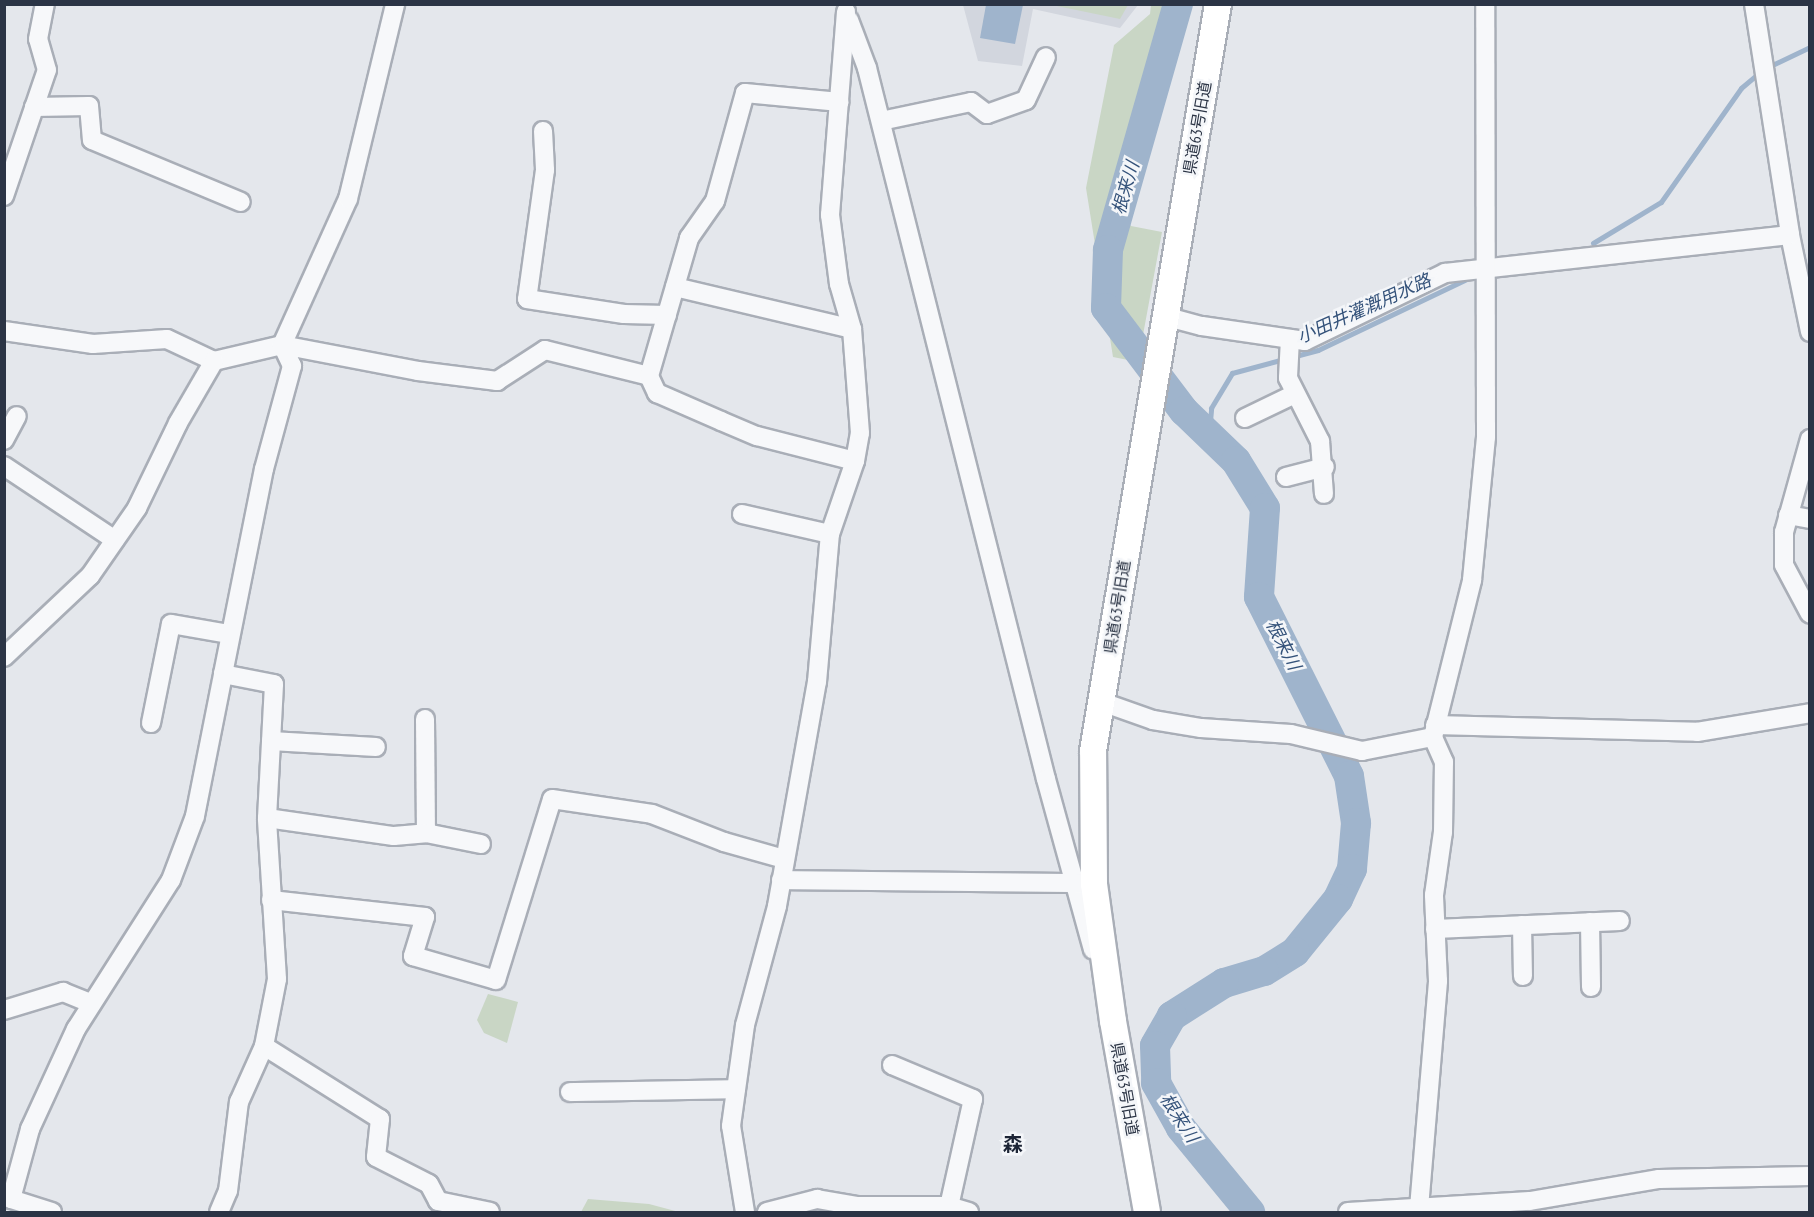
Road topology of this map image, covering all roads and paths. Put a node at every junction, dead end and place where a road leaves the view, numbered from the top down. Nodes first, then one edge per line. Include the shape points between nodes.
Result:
1 (45, 4) edge
2 (395, 4) edge
3 (1218, 4) edge
4 (1485, 4) edge
5 (1754, 4) edge
6 (845, 8) edge
7 (1046, 57) dead end
8 (840, 102) junction
9 (34, 107) junction
10 (880, 121) junction
11 (543, 131) dead end
12 (4, 196) edge
13 (242, 202) dead end
14 (1790, 235) junction
15 (1487, 266) junction
16 (675, 287) junction
17 (667, 315) junction
18 (1162, 326) junction
19 (852, 329) junction
20 (4, 331) edge
21 (1809, 332) edge
22 (1289, 342) junction
23 (282, 345) junction
24 (214, 361) junction
25 (649, 376) junction
26 (1295, 394) junction
27 (17, 416) dead end
28 (1245, 418) dead end
29 (1809, 439) edge
30 (4, 440) edge
31 (855, 461) junction
32 (4, 466) edge
33 (1325, 467) junction
34 (1287, 477) dead end
35 (1324, 494) dead end
36 (742, 514) dead end
37 (1788, 515) junction
38 (1809, 519) edge
39 (830, 534) junction
40 (115, 540) junction
41 (1809, 615) edge
42 (229, 634) junction
43 (4, 657) edge
44 (223, 674) junction
45 (1102, 702) junction
46 (1809, 713) edge
47 (425, 719) dead end
48 (151, 723) dead end
49 (1434, 731) junction
50 (270, 741) junction
51 (376, 747) dead end
52 (267, 818) junction
53 (426, 833) junction
54 (481, 844) dead end
55 (784, 859) junction
56 (781, 880) junction
57 (1085, 884) junction
58 (270, 900) junction
59 (1620, 921) dead end
60 (1590, 922) junction
61 (1522, 925) junction
62 (1435, 929) junction
63 (1523, 976) dead end
64 (1591, 987) dead end
65 (92, 1004) junction
66 (4, 1010) edge
67 (264, 1046) junction
68 (892, 1065) dead end
69 (736, 1089) junction
70 (570, 1092) dead end
71 (1809, 1176) edge
72 (1576, 1204) edge
73 (950, 1206) junction
74 (1532, 1207) edge
75 (1419, 1208) junction
76 (52, 1212) edge
77 (219, 1212) edge
78 (490, 1212) edge
79 (745, 1212) edge
80 (767, 1212) edge
81 (969, 1212) edge
82 (1147, 1212) edge
83 (1348, 1212) edge

1 - 9 street via 38,39 46,70
2 - 23 street via 348,199
3 - 18 street, 県道63号旧道
4 - 15 street
5 - 14 street
6 - 8 street
6 - 10 street via 867,68
7 - 10 street via 1026,100 987,114 971,102
8 - 16 street via 745,93 715,201 689,238
8 - 19 street via 830,215 839,284
9 - 12 street
9 - 13 street via 89,106 92,140
10 - 57 street
11 - 17 street via 545,170 527,298 624,314
14 - 15 street
14 - 21 street
15 - 22 street via 1445,273 1305,341
15 - 49 street via 1486,437 1472,580
16 - 17 street
16 - 19 street
17 - 25 street
18 - 22 street via 1202,327
18 - 45 street, 県道63号旧道
19 - 31 street via 860,433
20 - 24 street via 93,344 167,339
22 - 26 street via 1288,378
23 - 24 street
23 - 25 street via 418,371 497,381 545,350
23 - 42 street via 292,366 264,470
24 - 40 street via 178,423 137,508
25 - 31 street via 657,393 757,436
26 - 28 street
26 - 33 street via 1320,441
27 - 30 street
29 - 37 street
31 - 39 street
32 - 40 street
33 - 34 street
33 - 35 street
36 - 39 street
37 - 38 street
37 - 41 street via 1784,565
39 - 55 street via 817,682
40 - 43 street via 90,576
42 - 44 street
42 - 48 street via 171,624
44 - 50 street via 274,684
44 - 65 street via 195,816 171,880
45 - 49 street via 1153,720 1191,727 1291,734 1362,751
45 - 57 street, 県道63号旧道 via 1094,751
46 - 49 street via 1697,732
47 - 53 street
49 - 62 street via 1444,762
50 - 51 street
50 - 52 street
52 - 53 street via 394,836
52 - 58 street
53 - 54 street
55 - 56 street
55 - 58 street via 724,842 652,814 552,799 496,980 413,956 425,917
56 - 57 street
56 - 69 street via 745,1025
57 - 82 street, 県道63号旧道
58 - 67 street via 277,979
59 - 60 street
60 - 61 street
60 - 64 street
61 - 62 street
61 - 63 street
62 - 75 street via 1438,981
65 - 66 street via 63,992
65 - 76 street via 30,1129 11,1199
67 - 77 street via 239,1102 228,1191
67 - 78 street via 380,1119 376,1157 429,1185 438,1201
68 - 73 street via 973,1099
69 - 70 street
69 - 79 street via 731,1126
71 - 72 street via 1659,1179
72 - 74 street
73 - 80 street via 856,1206 817,1199
73 - 81 street
74 - 75 street
75 - 83 street

